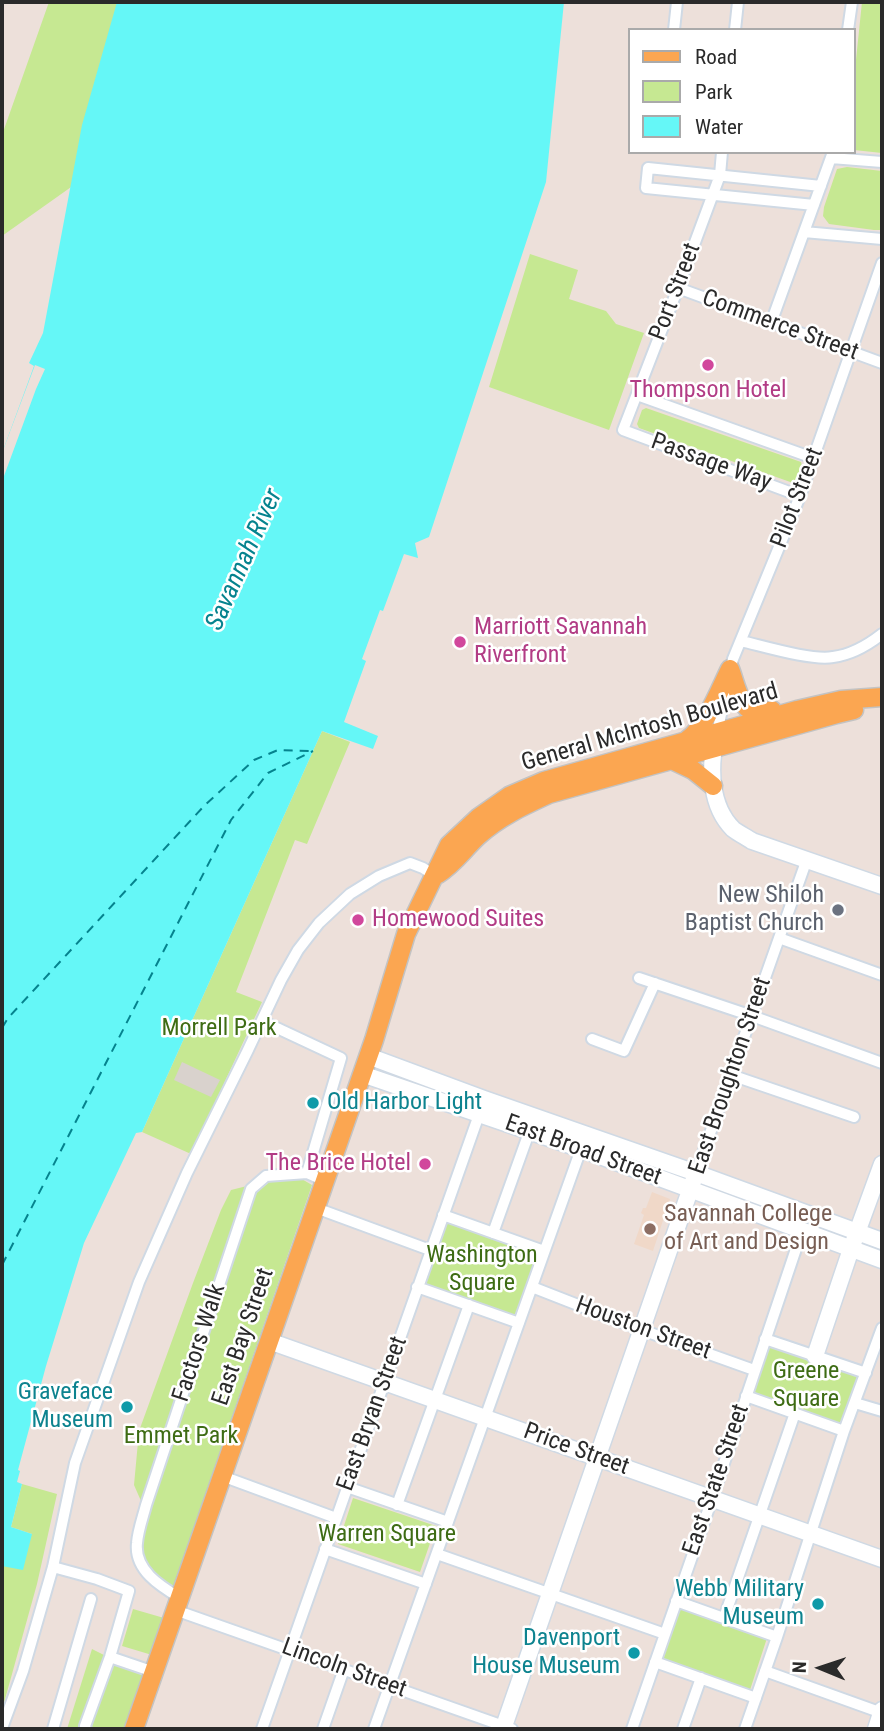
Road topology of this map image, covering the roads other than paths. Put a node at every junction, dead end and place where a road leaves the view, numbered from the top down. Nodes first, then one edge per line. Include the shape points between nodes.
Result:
1 (677, 2) edge
2 (738, 2) edge
3 (852, 2) edge
4 (674, 28) edge
5 (735, 28) edge
6 (848, 28) edge
7 (722, 154) edge
8 (832, 155) edge
9 (882, 162) edge
10 (720, 175) junction
11 (821, 186) junction
12 (713, 194) junction
13 (814, 205) junction
14 (804, 232) junction
15 (882, 239) edge
16 (882, 263) edge
17 (678, 288) junction
18 (771, 323) junction
19 (850, 352) junction
20 (882, 363) edge
21 (637, 395) junction
22 (623, 430) joint
23 (813, 458) junction
24 (800, 496) junction
25 (882, 634) edge
26 (741, 641) junction
27 (730, 669) junction
28 (882, 697) edge
29 (841, 700) junction
30 (882, 709) edge
31 (715, 740) junction
32 (684, 742) junction
33 (671, 760) junction
34 (713, 786) junction
35 (807, 859) junction
36 (435, 876) junction
37 (882, 886) edge
38 (779, 938) junction
39 (882, 975) edge
40 (639, 978) dead end
41 (655, 983) junction
42 (752, 1016) junction
43 (262, 1021) junction
44 (592, 1039) dead end
45 (371, 1048) junction
46 (882, 1063) edge
47 (362, 1074) junction
48 (732, 1075) junction
49 (481, 1106) junction
50 (854, 1117) dead end
51 (532, 1124) junction
52 (581, 1149) junction
53 (882, 1164) edge
54 (307, 1173) junction
55 (696, 1173) junction
56 (325, 1181) junction
57 (690, 1190) junction
58 (315, 1210) junction
59 (443, 1215) junction
60 (802, 1231) junction
61 (858, 1231) junction
62 (493, 1233) junction
63 (882, 1241) edge
64 (851, 1249) junction
65 (430, 1250) junction
66 (544, 1251) junction
67 (882, 1260) edge
68 (417, 1287) junction
69 (532, 1287) junction
70 (469, 1305) junction
71 (519, 1323) junction
72 (882, 1328) edge
73 (642, 1330) junction
74 (765, 1339) junction
75 (269, 1341) junction
76 (815, 1356) junction
77 (754, 1370) junction
78 (866, 1373) junction
79 (385, 1382) junction
80 (746, 1396) junction
81 (435, 1400) junction
82 (855, 1403) junction
83 (882, 1411) edge
84 (795, 1413) junction
85 (486, 1419) junction
86 (844, 1431) junction
87 (597, 1458) junction
88 (222, 1476) junction
89 (347, 1487) junction
90 (712, 1499) junction
91 (397, 1504) junction
92 (758, 1516) junction
93 (336, 1518) junction
94 (448, 1522) junction
95 (811, 1534) junction
96 (325, 1549) junction
97 (437, 1554) junction
98 (882, 1559) edge
99 (52, 1567) junction
100 (426, 1584) junction
101 (550, 1595) junction
102 (91, 1599) dead end
103 (676, 1601) junction
104 (177, 1604) junction
105 (724, 1618) junction
106 (665, 1634) junction
107 (777, 1637) junction
108 (290, 1651) junction
109 (110, 1657) junction
110 (655, 1662) junction
111 (344, 1669) junction
112 (765, 1671) junction
113 (154, 1672) junction
114 (701, 1678) junction
115 (389, 1686) junction
116 (756, 1698) junction
117 (882, 1712) edge
118 (2, 1728) edge
119 (506, 1728) edge
120 (53, 1729) edge
121 (86, 1729) edge
122 (134, 1729) edge
123 (262, 1729) edge
124 (323, 1729) edge
125 (374, 1729) edge
126 (632, 1729) edge
127 (683, 1729) edge
128 (745, 1729) edge
129 (876, 1729) edge

1 - 4 street
2 - 5 street
3 - 6 street
7 - 10 street, Port Street
8 - 9 street
8 - 11 street
10 - 11 street
10 - 12 street, Port Street
10 - 12 street via 648,168 646,188
11 - 13 street
12 - 13 street
12 - 17 street, Port Street
13 - 14 street
14 - 15 street
14 - 18 street
16 - 19 street, Pilot Street
17 - 18 street, Commerce Street
17 - 21 street, Port Street
18 - 19 street, Commerce Street
19 - 20 street, Commerce Street
19 - 23 street, Pilot Street
21 - 22 street, Port Street
21 - 23 street, Passage Way
22 - 24 street, Passage Way
23 - 24 street, Pilot Street
24 - 26 street, Pilot Street
25 - 26 street via 855,651 818,658
26 - 27 street, Pilot Street
27 - 29 main road via 741,699 752,712
27 - 31 street, Pilot Street
27 - 32 main road via 695,734
28 - 29 main road, General McIntosh Boulevard
29 - 31 main road, General McIntosh Boulevard via 797,710
30 - 31 main road, General McIntosh Boulevard via 865,708
31 - 32 main road, General McIntosh Boulevard
31 - 33 main road, General McIntosh Boulevard
31 - 34 main road
32 - 36 main road, General McIntosh Boulevard via 544,781 509,796 449,845
33 - 34 main road via 693,769
33 - 36 main road, General McIntosh Boulevard via 550,794 516,809
34 - 35 main road via 734,829 752,841
35 - 37 main road
35 - 38 street, East Broughton Street
36 - 43 street via 415,864 405,864 341,901 298,950
36 - 45 main road, General McIntosh Boulevard via 406,934
38 - 39 street
38 - 42 street, East Broughton Street
40 - 41 street
41 - 42 street
41 - 44 street via 624,1051
42 - 46 street
42 - 48 street, East Broughton Street
43 - 54 street via 341,1058
43 - 99 street via 139,1282 75,1463
45 - 47 main road, East Bay Street
45 - 49 main road, East Broad Street
47 - 49 main road, East Broad Street
47 - 56 main road, East Bay Street
48 - 50 street
48 - 55 street, East Broughton Street
49 - 51 main road, East Broad Street
49 - 59 street, East Bryan Street
51 - 52 main road, East Broad Street
51 - 55 main road, East Broad Street
51 - 62 street
52 - 57 main road, East Broad Street
52 - 66 street
53 - 61 main road
54 - 56 street, Factors Walk
54 - 104 street, Factors Walk via 266,1176 251,1189 146,1504 138,1556 146,1573
55 - 57 main road, East Broughton Street
55 - 61 main road, East Broad Street
56 - 58 main road, East Bay Street
57 - 60 main road, East Broad Street
57 - 73 main road, East Broughton Street
58 - 65 street
58 - 75 main road, East Bay Street
59 - 62 street
59 - 65 street, East Bryan Street
60 - 64 main road, East Broad Street
60 - 74 street, East State Street
61 - 63 main road, East Broad Street
61 - 64 main road
62 - 66 street
64 - 67 main road, East Broad Street
64 - 76 main road
65 - 68 street, East Bryan Street
66 - 69 street
68 - 70 street
68 - 79 street, East Bryan Street
69 - 71 street
69 - 73 street, Houston Street
70 - 71 street
70 - 81 street
71 - 85 street
72 - 78 street
73 - 77 street, Houston Street
73 - 87 main road, East Broughton Street
74 - 76 street
74 - 77 street, East State Street
75 - 79 main road, Price Street
75 - 88 main road, East Bay Street
76 - 78 street
77 - 80 street, East State Street
78 - 82 street
79 - 81 main road, Price Street
79 - 89 street, East Bryan Street
80 - 84 street
80 - 90 street, East State Street
81 - 85 main road, Price Street
81 - 91 street
82 - 83 street
82 - 86 street
84 - 86 street
84 - 92 street
85 - 87 main road, Price Street
85 - 94 street
86 - 95 street
87 - 90 main road, Price Street
87 - 101 main road, East Broughton Street
88 - 93 street
88 - 104 main road, East Bay Street
89 - 91 street
89 - 93 street, East Bryan Street
90 - 92 main road, Price Street
90 - 103 street, East State Street
91 - 94 street
92 - 95 main road, Price Street
92 - 105 street
93 - 96 street, East Bryan Street
94 - 97 street
95 - 98 main road, Price Street
95 - 107 street
96 - 100 street
96 - 108 street, East Bryan Street
97 - 100 street
97 - 101 street
99 - 109 street via 129,1591
99 - 118 street
100 - 115 street
101 - 106 street
101 - 119 main road, East Broughton Street
102 - 120 street
103 - 105 street
103 - 106 street, East State Street
104 - 108 street, Lincoln Street
104 - 113 main road, East Bay Street
105 - 107 street
106 - 110 street, East State Street
107 - 112 street
108 - 111 street, Lincoln Street
108 - 123 street, East Bryan Street
109 - 113 street
109 - 121 street
110 - 114 street
110 - 126 street, East State Street
111 - 115 street, Lincoln Street
111 - 124 street
112 - 116 street
112 - 117 street
113 - 122 main road, East Bay Street
114 - 116 street
114 - 127 street
115 - 119 street, Lincoln Street
115 - 125 street
116 - 128 street
117 - 129 main road

